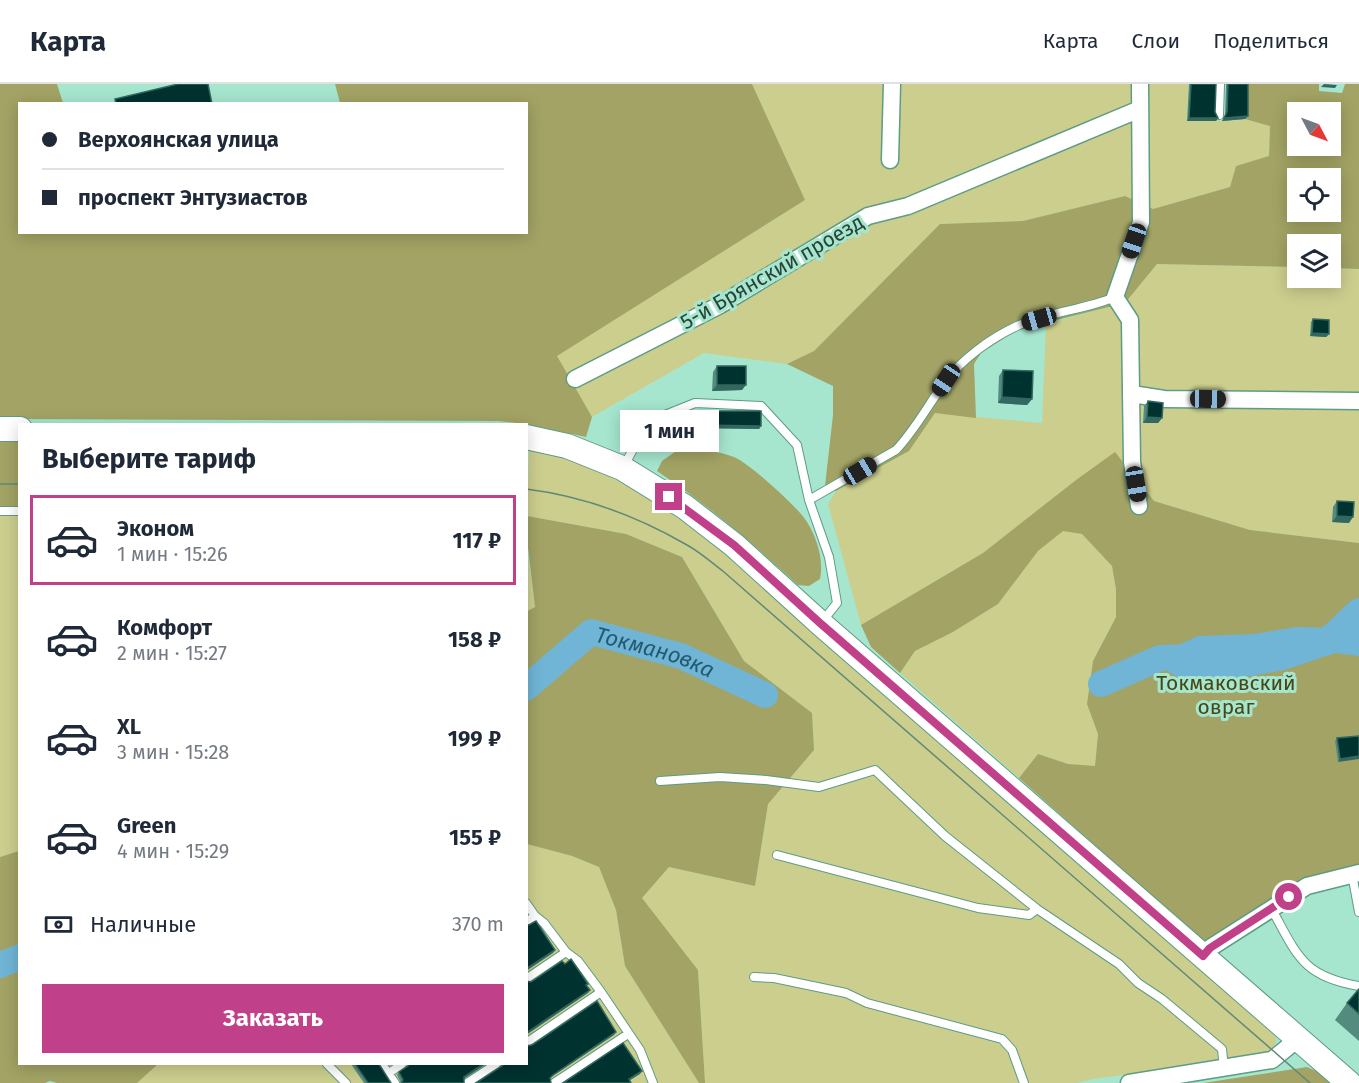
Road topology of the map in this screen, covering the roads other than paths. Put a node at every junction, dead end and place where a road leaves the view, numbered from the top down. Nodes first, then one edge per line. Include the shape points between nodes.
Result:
1 (892, 84) edge
2 (1140, 84) edge
3 (1220, 84) edge
4 (1140, 109) junction
5 (1219, 115) edge
6 (890, 160) dead end
7 (1115, 297) junction
8 (575, 379) dead end
9 (1132, 394) junction
10 (1359, 401) edge
11 (0, 429) edge
12 (18, 429) edge
13 (528, 437) edge
14 (622, 468) junction
15 (809, 500) junction
16 (1139, 506) dead end
17 (0, 511) edge
18 (18, 511) edge
19 (820, 623) junction
20 (660, 781) dead end
21 (777, 855) dead end
22 (1355, 874) edge
23 (1271, 908) junction
24 (1037, 909) junction
25 (1359, 912) edge
26 (530, 919) edge
27 (566, 952) junction
28 (1203, 956) junction
29 (754, 976) dead end
30 (528, 978) edge
31 (1359, 986) edge
32 (601, 992) junction
33 (628, 1034) junction
34 (1299, 1038) junction
35 (528, 1042) edge
36 (328, 1065) edge
37 (383, 1065) edge
38 (401, 1065) edge
39 (494, 1065) edge
40 (1224, 1069) junction
41 (389, 1073) junction
42 (651, 1082) edge
43 (346, 1083) edge
44 (395, 1083) edge
45 (467, 1083) edge
46 (554, 1083) edge
47 (1024, 1083) edge
48 (1129, 1083) edge
49 (1349, 1083) edge

1 - 6 street
2 - 4 street
3 - 5 lane
4 - 7 street via 1140,222
4 - 8 street, 5-й Брянский проезд via 908,206 868,216 720,304
7 - 9 street via 1130,320
7 - 15 lane via 1018,325 985,343 946,380 896,450
9 - 10 street via 1164,399
9 - 16 street via 1132,462
11 - 12 street
13 - 14 street via 567,446
14 - 15 lane via 638,440 660,417 695,403 761,406 797,445
14 - 19 street via 685,507 734,545
15 - 19 lane via 829,557 837,603
17 - 18 lane
19 - 28 street
20 - 24 lane via 720,777 819,787 874,770 945,836
21 - 24 lane via 978,908 1029,915
22 - 23 street via 1307,886
22 - 25 lane
23 - 28 street
23 - 31 lane via 1300,958 1314,971 1336,982
24 - 40 lane via 1119,964 1222,1049
26 - 27 lane via 544,923
27 - 30 lane
27 - 32 lane via 578,961
28 - 34 street
29 - 47 lane via 846,993 867,1003 1002,1039 1012,1050
32 - 33 lane
32 - 35 lane
33 - 42 lane via 640,1050
33 - 46 lane
34 - 40 street via 1272,1060
34 - 49 street
36 - 43 lane
37 - 41 lane
38 - 41 lane
39 - 45 lane
40 - 48 street
41 - 44 lane

